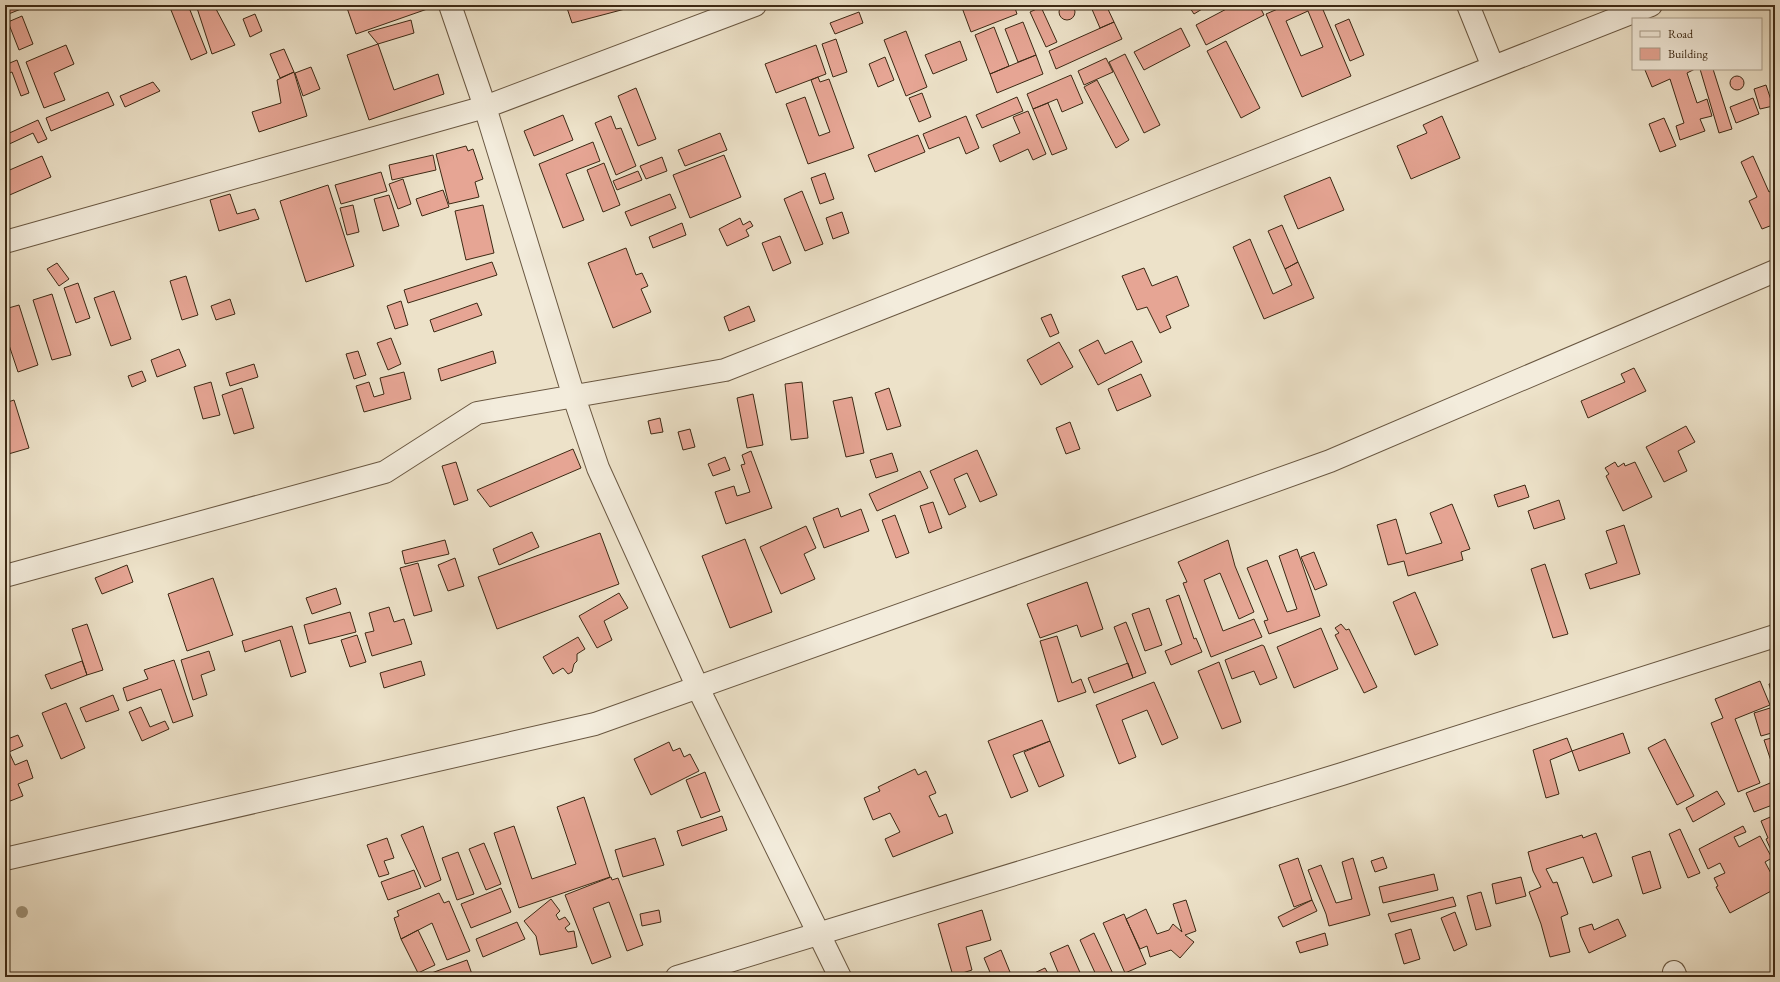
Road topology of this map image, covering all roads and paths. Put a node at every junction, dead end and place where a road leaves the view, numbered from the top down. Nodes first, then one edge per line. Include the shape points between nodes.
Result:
1 (450, 5) edge
2 (755, 5) edge
3 (1468, 5) edge
4 (1651, 5) edge
5 (1493, 67) junction
6 (485, 107) junction
7 (5, 242) edge
8 (1775, 271) edge
9 (574, 397) junction
10 (5, 576) edge
11 (1775, 636) edge
12 (698, 688) junction
13 (5, 859) edge
14 (818, 934) junction
15 (677, 977) edge
16 (840, 977) edge

1 - 6 street
2 - 6 street
3 - 5 street
4 - 5 street
5 - 9 street via 725,370
6 - 7 street
6 - 9 street
8 - 12 street via 1330,461
9 - 10 street via 477,413 385,472
9 - 12 street via 598,468
11 - 14 street via 1342,774
12 - 13 street via 595,724
12 - 14 street
14 - 15 street
14 - 16 street

